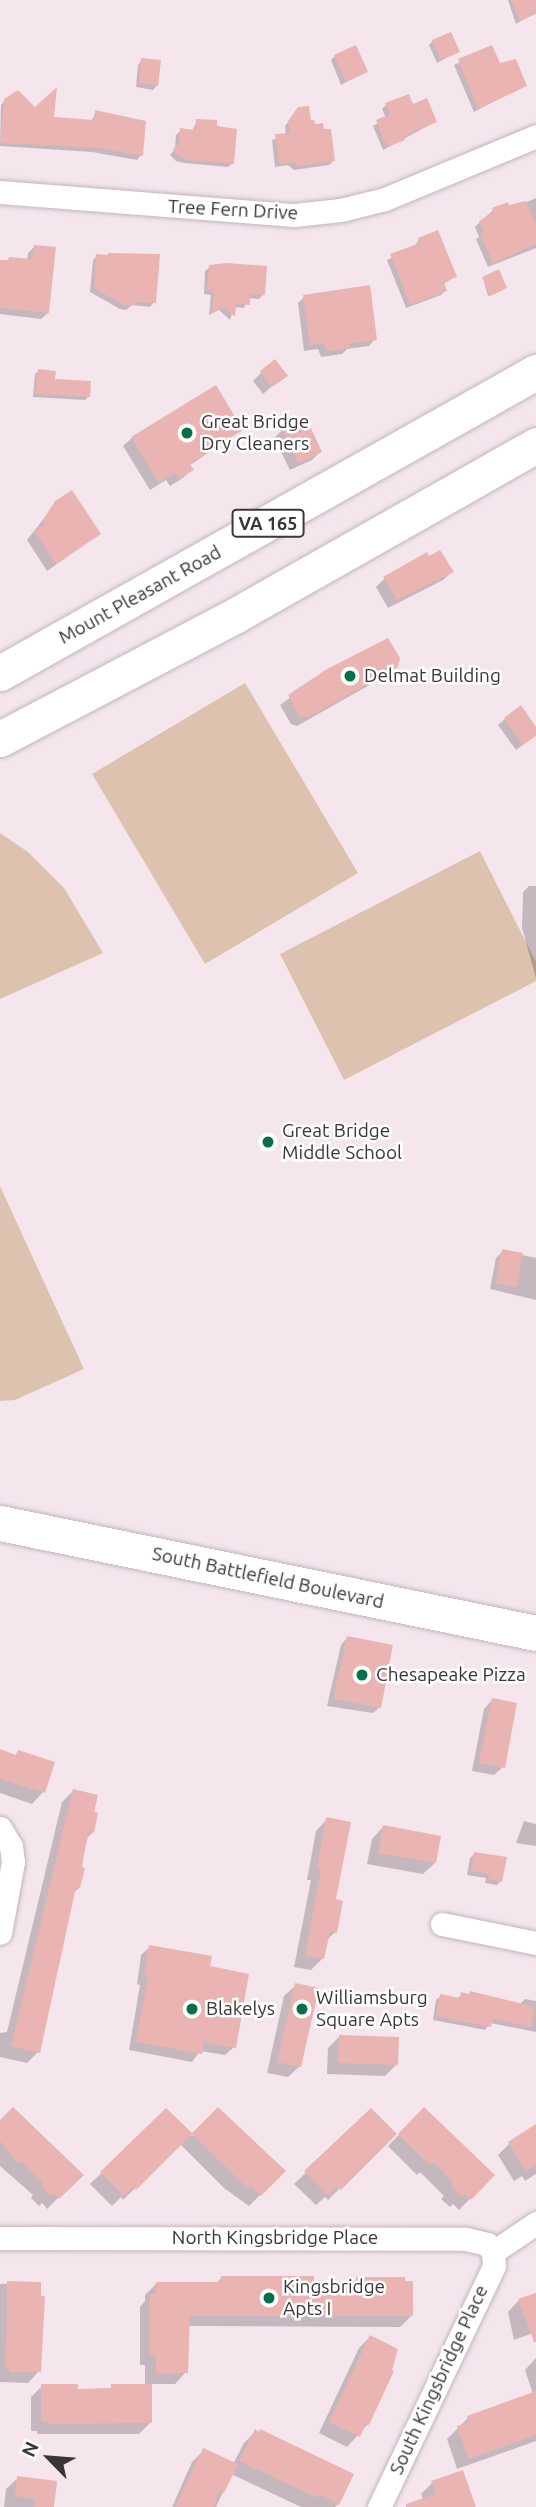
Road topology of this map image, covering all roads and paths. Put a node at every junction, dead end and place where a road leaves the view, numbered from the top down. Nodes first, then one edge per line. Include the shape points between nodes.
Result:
1 (536, 136) edge
2 (0, 192) edge
3 (536, 372) edge
4 (536, 445) edge
5 (0, 673) edge
6 (0, 740) edge
7 (0, 1523) edge
8 (536, 1633) edge
9 (0, 1828) edge
10 (442, 1924) dead end
11 (0, 1933) edge
12 (536, 1943) edge
13 (536, 2223) edge
14 (0, 2238) edge
15 (493, 2252) junction
16 (379, 2507) edge

1 - 2 street, Tree Fern Drive via 385,199 295,215
3 - 5 main road, Mount Pleasant Road / VA 165
4 - 6 main road via 236,615
7 - 8 main road, South Battlefield Boulevard
9 - 11 street via 11,1846 13,1862
10 - 12 street
13 - 15 street
14 - 15 street, North Kingsbridge Place via 466,2239 487,2244
15 - 16 street, South Kingsbridge Place via 494,2266

